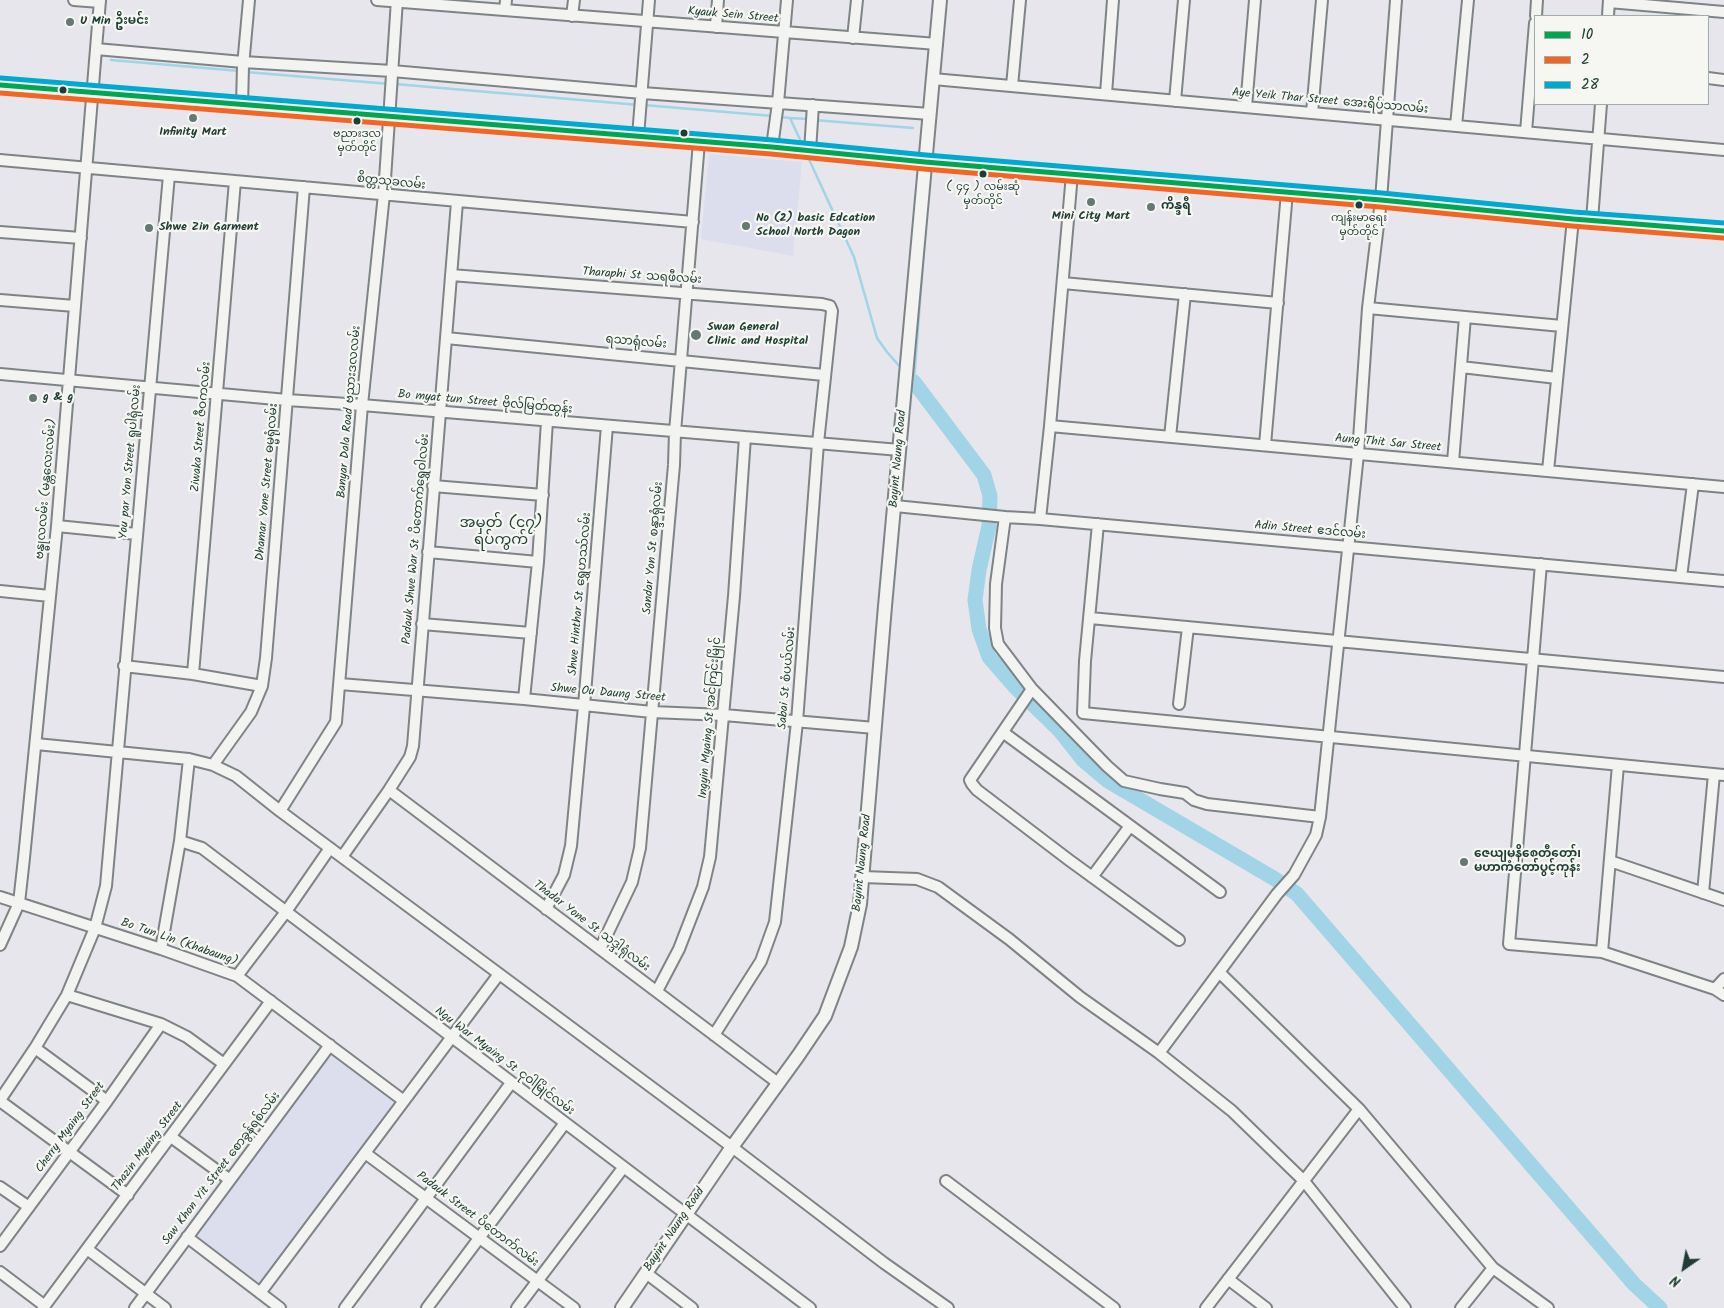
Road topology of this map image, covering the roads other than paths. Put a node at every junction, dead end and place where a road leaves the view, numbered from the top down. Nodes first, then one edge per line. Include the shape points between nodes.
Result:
1 (74, 0) edge
2 (248, 0) edge
3 (377, 0) edge
4 (574, 0) edge
5 (650, 0) edge
6 (718, 0) edge
7 (787, 0) edge
8 (857, 0) edge
9 (940, 0) edge
10 (1020, 0) edge
11 (1113, 0) edge
12 (1184, 0) edge
13 (1255, 0) edge
14 (1322, 0) edge
15 (1396, 0) edge
16 (1468, 0) edge
17 (1537, 0) edge
18 (100, 1) edge
19 (396, 1) edge
20 (1609, 1) edge
21 (506, 5) edge
22 (1724, 12) edge
23 (1536, 15) edge
24 (1608, 15) edge
25 (572, 16) junction
26 (648, 22) junction
27 (716, 27) junction
28 (783, 32) junction
29 (1534, 35) edge
30 (853, 38) junction
31 (937, 44) junction
32 (96, 49) junction
33 (243, 64) junction
34 (392, 71) junction
35 (1709, 78) edge
36 (933, 79) junction
37 (1724, 80) edge
38 (0, 85) edge
39 (1012, 86) junction
40 (92, 93) junction
41 (642, 93) junction
42 (1106, 94) junction
43 (1175, 100) junction
44 (242, 105) junction
45 (1601, 105) edge
46 (777, 107) junction
47 (1246, 107) junction
48 (813, 109) junction
49 (1312, 113) junction
50 (930, 114) junction
51 (389, 116) junction
52 (1386, 120) junction
53 (1456, 126) junction
54 (1526, 132) junction
55 (638, 136) junction
56 (1598, 138) junction
57 (699, 142) junction
58 (811, 145) junction
59 (772, 147) junction
60 (1724, 150) edge
61 (0, 160) edge
62 (925, 162) junction
63 (87, 167) junction
64 (1072, 174) junction
65 (169, 175) junction
66 (235, 181) junction
67 (304, 187) junction
68 (1287, 192) junction
69 (384, 194) junction
70 (1381, 200) junction
71 (457, 202) junction
72 (1573, 219) junction
73 (1592, 220) junction
74 (693, 222) junction
75 (1724, 230) edge
76 (0, 232) edge
77 (81, 238) junction
78 (451, 275) junction
79 (1063, 283) junction
80 (687, 293) junction
81 (1185, 294) junction
82 (0, 300) edge
83 (1278, 302) junction
84 (75, 306) junction
85 (830, 306) joint
86 (1368, 308) junction
87 (1466, 317) junction
88 (1562, 326) junction
89 (446, 338) junction
90 (681, 360) junction
91 (1461, 367) junction
92 (0, 374) edge
93 (824, 374) junction
94 (1557, 378) junction
95 (69, 381) junction
96 (150, 388) junction
97 (218, 393) junction
98 (287, 400) junction
99 (362, 405) junction
100 (440, 411) junction
101 (547, 421) junction
102 (607, 426) junction
103 (1050, 426) junction
104 (675, 432) junction
105 (745, 437) junction
106 (1170, 437) junction
107 (818, 443) junction
108 (1265, 446) junction
109 (900, 450) junction
110 (1358, 454) junction
111 (1452, 462) junction
112 (1548, 471) junction
113 (1693, 484) junction
114 (433, 486) junction
115 (1724, 487) edge
116 (543, 495) junction
117 (895, 506) junction
118 (1000, 517) junction
119 (1040, 519) junction
120 (1098, 524) junction
121 (56, 526) junction
122 (137, 534) junction
123 (1349, 547) junction
124 (428, 552) junction
125 (538, 562) junction
126 (1540, 564) junction
127 (1681, 577) junction
128 (1724, 581) edge
129 (0, 591) edge
130 (50, 596) junction
131 (1090, 618) junction
132 (422, 624) junction
133 (1188, 627) junction
134 (531, 633) junction
135 (1338, 641) junction
136 (1533, 660) junction
137 (124, 666) junction
138 (193, 674) junction
139 (1724, 677) edge
140 (340, 684) junction
141 (262, 686) junction
142 (418, 690) junction
143 (1030, 693) junction
144 (524, 699) junction
145 (1180, 704) dead end
146 (584, 706) junction
147 (652, 712) junction
148 (724, 716) junction
149 (797, 722) junction
150 (875, 728) junction
151 (1004, 733) junction
152 (1329, 736) junction
153 (36, 744) junction
154 (117, 752) junction
155 (1524, 754) junction
156 (189, 759) junction
157 (214, 765) junction
158 (1618, 765) junction
159 (1719, 774) edge
160 (389, 790) junction
161 (280, 811) junction
162 (1320, 816) junction
163 (1130, 826) junction
164 (180, 841) junction
165 (330, 848) junction
166 (342, 857) junction
167 (1610, 861) junction
168 (1092, 876) junction
169 (863, 878) junction
170 (1220, 892) dead end
171 (1703, 893) junction
172 (0, 897) edge
173 (1724, 900) edge
174 (19, 903) junction
175 (546, 908) junction
176 (285, 912) junction
177 (95, 928) junction
178 (1179, 940) dead end
179 (0, 945) edge
180 (161, 949) junction
181 (600, 949) junction
182 (1602, 952) junction
183 (1219, 972) junction
184 (499, 974) junction
185 (237, 976) junction
186 (1724, 979) edge
187 (1715, 989) junction
188 (656, 991) junction
189 (67, 995) junction
190 (1724, 996) edge
191 (271, 1001) junction
192 (161, 1024) junction
193 (714, 1034) junction
194 (451, 1038) junction
195 (330, 1045) junction
196 (35, 1048) junction
197 (1159, 1053) junction
198 (224, 1064) junction
199 (511, 1083) junction
200 (778, 1083) junction
201 (0, 1101) edge
202 (107, 1101) junction
203 (404, 1101) junction
204 (1359, 1109) junction
205 (565, 1123) junction
206 (171, 1137) junction
207 (732, 1147) junction
208 (70, 1152) junction
209 (365, 1153) junction
210 (623, 1168) junction
211 (230, 1180) junction
212 (946, 1181) dead end
213 (1304, 1181) junction
214 (0, 1187) edge
215 (128, 1195) junction
216 (426, 1198) junction
217 (29, 1207) junction
218 (685, 1214) junction
219 (187, 1237) junction
220 (479, 1238) junction
221 (0, 1246) edge
222 (87, 1249) junction
223 (1494, 1268) junction
224 (0, 1272) edge
225 (646, 1273) junction
226 (1228, 1279) junction
227 (538, 1282) junction
228 (146, 1293) junction
229 (260, 1293) junction
230 (942, 1306) edge
231 (44, 1307) edge
232 (135, 1308) edge
233 (165, 1308) edge
234 (280, 1308) edge
235 (345, 1308) edge
236 (427, 1308) edge
237 (518, 1308) edge
238 (574, 1308) edge
239 (622, 1308) edge
240 (692, 1308) edge
241 (810, 1308) edge
242 (1114, 1308) edge
243 (1206, 1308) edge
244 (1266, 1308) edge
245 (1405, 1308) edge
246 (1461, 1308) edge
247 (1548, 1308) edge

1 - 18 street
2 - 33 street
3 - 19 street, Kyauk Sein Street
4 - 25 street
5 - 26 street
6 - 27 street
7 - 28 street
8 - 30 street
9 - 31 main road, Bayint Naung Road
10 - 39 street
11 - 42 street
12 - 43 street
13 - 47 street
14 - 49 street
15 - 52 street
16 - 53 street
17 - 23 street
18 - 32 street, ဗန္ဓုလလမ်း (မန္တလေးလမ်း)
19 - 21 street, Kyauk Sein Street
19 - 34 street, Banyar Dala Road ဗညားဒလလမ်း
20 - 22 street
20 - 24 street
21 - 25 street, Kyauk Sein Street
25 - 26 street, Kyauk Sein Street
26 - 27 street, Kyauk Sein Street
26 - 41 street
27 - 28 street, Kyauk Sein Street
28 - 30 street, Kyauk Sein Street
28 - 46 street
29 - 54 street
30 - 31 street, Kyauk Sein Street
31 - 36 main road, Bayint Naung Road
32 - 33 street
32 - 40 street, ဗန္ဓုလလမ်း (မန္တလေးလမ်း)
33 - 34 street
33 - 44 street
34 - 41 street
34 - 51 street, Banyar Dala Road ဗညားဒလလမ်း
35 - 37 street
36 - 39 street, Aye Yeik Thar Street အေးရိပ်သာလမ်း
36 - 50 main road, Bayint Naung Road
38 - 40 main road
39 - 42 street, Aye Yeik Thar Street အေးရိပ်သာလမ်း
40 - 44 main road
40 - 63 street, ဗန္ဓုလလမ်း (မန္တလေးလမ်း)
41 - 46 street
41 - 55 street
42 - 43 street, Aye Yeik Thar Street အေးရိပ်သာလမ်း
43 - 47 street, Aye Yeik Thar Street အေးရိပ်သာလမ်း
44 - 51 main road
45 - 56 street
46 - 48 street
46 - 59 street
47 - 49 street, Aye Yeik Thar Street အေးရိပ်သာလမ်း
48 - 50 street
48 - 58 street
49 - 52 street, Aye Yeik Thar Street အေးရိပ်သာလမ်း
50 - 62 main road, Bayint Naung Road
51 - 55 main road
51 - 69 street, Banyar Dala Road ဗညားဒလလမ်း
52 - 53 street, Aye Yeik Thar Street အေးရိပ်သာလမ်း
52 - 70 street
53 - 54 street, Aye Yeik Thar Street အေးရိပ်သာလမ်း
54 - 56 street, Aye Yeik Thar Street အေးရိပ်သာလမ်း
55 - 57 main road
56 - 60 street, Aye Yeik Thar Street အေးရိပ်သာလမ်း
56 - 73 street
57 - 59 main road
57 - 74 street, Sandar Yon St စန္ဒာရုံလမ်း
58 - 59 main road
58 - 62 main road
61 - 63 street, စိတ္တသုခလမ်း
62 - 64 main road
62 - 109 main road, Bayint Naung Road
63 - 65 street, စိတ္တသုခလမ်း
63 - 77 street, ဗန္ဓုလလမ်း (မန္တလေးလမ်း)
64 - 68 main road
64 - 79 street
65 - 66 street, စိတ္တသုခလမ်း
65 - 96 street, You par Yon Street ရူပါရုံလမ်း
66 - 67 street, စိတ္တသုခလမ်း
66 - 97 street, Ziwaka Street ဇီဝကလမ်း
67 - 69 street, စိတ္တသုခလမ်း
67 - 98 street, Dhamar Yone Street ဓမ္မရုံလမ်း
68 - 70 main road
68 - 83 street
69 - 71 street, စိတ္တသုခလမ်း
69 - 99 street, Banyar Dala Road ဗညားဒလလမ်း
70 - 72 main road
70 - 86 street
71 - 74 street, စိတ္တသုခလမ်း
71 - 78 street, Padauk Shwe War St ပိတောက်ရွှေဝါလမ်း
72 - 73 main road
72 - 88 street
73 - 75 main road
74 - 80 street, Sandar Yon St စန္ဒာရုံလမ်း
76 - 77 street
77 - 84 street, ဗန္ဓုလလမ်း (မန္တလေးလမ်း)
78 - 80 street, Tharaphi St သရဖီလမ်း
78 - 89 street, Padauk Shwe War St ပိတောက်ရွှေဝါလမ်း
79 - 81 street
79 - 103 street
80 - 85 street, Tharaphi St သရဖီလမ်း
80 - 90 street, Sandar Yon St စန္ဒာရုံလမ်း
81 - 83 street
81 - 106 street
82 - 84 street
83 - 108 street
84 - 95 street, ဗန္ဓုလလမ်း (မန္တလေးလမ်း)
85 - 93 street, Sabai St စံပယ်လမ်း
86 - 87 street
86 - 110 street
87 - 88 street
87 - 91 street
88 - 94 street
89 - 90 street, ရသာရုံလမ်း
89 - 100 street, Padauk Shwe War St ပိတောက်ရွှေဝါလမ်း
90 - 93 street, ရသာရုံလမ်း
90 - 104 street, Sandar Yon St စန္ဒာရုံလမ်း
91 - 94 street
91 - 111 street
92 - 95 street, Bo myat tun Street ဗိုလ်မြတ်ထွန်း
93 - 107 street, Sabai St စံပယ်လမ်း
94 - 112 street
95 - 96 street, Bo myat tun Street ဗိုလ်မြတ်ထွန်း
95 - 121 street, ဗန္ဓုလလမ်း (မန္တလေးလမ်း)
96 - 97 street, Bo myat tun Street ဗိုလ်မြတ်ထွန်း
96 - 122 street, You par Yon Street ရူပါရုံလမ်း
97 - 98 street, Bo myat tun Street ဗိုလ်မြတ်ထွန်း
97 - 138 street, Ziwaka Street ဇီဝကလမ်း
98 - 99 street, Bo myat tun Street ဗိုလ်မြတ်ထွန်း
98 - 141 street, Dhamar Yone Street ဓမ္မရုံလမ်း
99 - 100 street, Bo myat tun Street ဗိုလ်မြတ်ထွန်း
99 - 140 street, Banyar Dala Road ဗညားဒလလမ်း
100 - 101 street, Bo myat tun Street ဗိုလ်မြတ်ထွန်း
100 - 114 street, Padauk Shwe War St ပိတောက်ရွှေဝါလမ်း
101 - 102 street, Bo myat tun Street ဗိုလ်မြတ်ထွန်း
101 - 116 street
102 - 104 street, Bo myat tun Street ဗိုလ်မြတ်ထွန်း
102 - 146 street, Shwe Hinthar St ရွှေဟဿ်လမ်း
103 - 106 street, Aung Thit Sar Street
103 - 119 street
104 - 105 street, Bo myat tun Street ဗိုလ်မြတ်ထွန်း
104 - 147 street, Sandar Yon St စန္ဒာရုံလမ်း
105 - 107 street, Bo myat tun Street ဗိုလ်မြတ်ထွန်း
105 - 148 street, Ingyin Myaing St အင်ကြင်းမြိုင်
106 - 108 street, Aung Thit Sar Street
107 - 109 street, Bo myat tun Street ဗိုလ်မြတ်ထွန်း
107 - 149 street, Sabai St စံပယ်လမ်း
108 - 110 street, Aung Thit Sar Street
109 - 117 main road, Bayint Naung Road
110 - 111 street, Aung Thit Sar Street
110 - 123 street
111 - 112 street, Aung Thit Sar Street
112 - 113 street, Aung Thit Sar Street
113 - 115 street, Aung Thit Sar Street
113 - 127 street
114 - 116 street
114 - 124 street, Padauk Shwe War St ပိတောက်ရွှေဝါလမ်း
116 - 125 street
117 - 118 street, Adin Street ဧဒင်လမ်း
117 - 150 main road, Bayint Naung Road
118 - 119 street, Adin Street ဧဒင်လမ်း
118 - 143 street via 995,628 998,644
119 - 120 street, Adin Street ဧဒင်လမ်း
120 - 123 street, Adin Street ဧဒင်လမ်း
120 - 131 street
121 - 122 street
121 - 130 street, ဗန္ဓုလလမ်း (မန္တလေးလမ်း)
122 - 137 street, You par Yon Street ရူပါရုံလမ်း
123 - 126 street, Adin Street ဧဒင်လမ်း
123 - 135 street
124 - 125 street
124 - 132 street, Padauk Shwe War St ပိတောက်ရွှေဝါလမ်း
125 - 134 street
126 - 127 street, Adin Street ဧဒင်လမ်း
126 - 136 street
127 - 128 street, Adin Street ဧဒင်လမ်း
129 - 130 street
130 - 153 street, ဗန္ဓုလလမ်း (မန္တလေးလမ်း)
131 - 133 street
131 - 152 street via 1083,713
132 - 134 street
132 - 142 street, Padauk Shwe War St ပိတောက်ရွှေဝါလမ်း
133 - 135 street
133 - 145 street
134 - 144 street
135 - 136 street
135 - 152 street
136 - 139 street
136 - 155 street
137 - 138 street
137 - 154 street, You par Yon Street ရူပါရုံလမ်း
138 - 141 street
140 - 142 street, Shwe Ou Daung Street
140 - 161 street, Banyar Dala Road ဗညားဒလလမ်း via 336,722
141 - 157 street, Dhamar Yone Street ဓမ္မရုံလမ်း via 251,712
142 - 144 street, Shwe Ou Daung Street
142 - 160 street, Padauk Shwe War St ပိတောက်ရွှေဝါလမ်း via 410,757
143 - 151 street
143 - 162 street via 1124,781 1185,793 1207,804
144 - 146 street, Shwe Ou Daung Street
146 - 147 street, Shwe Ou Daung Street
146 - 175 street, Shwe Hinthar St ရွှေဟဿ်လမ်း via 571,846 564,875
147 - 148 street, Shwe Ou Daung Street
147 - 181 street, Sandar Yon St စန္ဒာရုံလမ်း via 640,848 632,882
148 - 149 street, Shwe Ou Daung Street
148 - 188 street, Ingyin Myaing St အင်ကြင်းမြိုင် via 710,857 703,887 679,949
149 - 150 street, Shwe Ou Daung Street
149 - 193 street, Sabai St စံပယ်လမ်း via 775,922 761,961
150 - 169 main road, Bayint Naung Road
151 - 163 street
151 - 168 street via 970,780 972,784
152 - 155 street
152 - 162 street
153 - 154 street
153 - 174 street, ဗန္ဓုလလမ်း (မန္တလေးလမ်း)
154 - 156 street
154 - 177 street, You par Yon Street ရူပါရုံလမ်း via 106,886
155 - 158 street
155 - 182 street via 1509,944
156 - 157 street
156 - 164 street
157 - 161 street via 236,776
158 - 159 street
158 - 167 street
159 - 171 street
160 - 166 street, Padauk Shwe War St ပိတောက်ရွှေဝါလမ်း
160 - 175 street, Thadar Yone St သဒ္ဒါရုံလမ်း
161 - 165 street
162 - 183 street via 1316,835 1294,876
163 - 168 street
163 - 170 street
164 - 176 street, Ngu War Myaing St ငုဝါမြိုင်လမ်း via 202,848
164 - 180 street
165 - 166 street
165 - 176 street
166 - 184 street
167 - 171 street
167 - 182 street
168 - 178 street
169 - 197 street via 917,879 938,887 1009,938 1080,997
169 - 200 main road, Bayint Naung Road via 850,947 825,1016
171 - 173 street
172 - 174 street, Bo Tun Lin (Khabaung)
174 - 177 street, Bo Tun Lin (Khabaung)
174 - 179 street, ဗန္ဓုလလမ်း (မန္တလေးလမ်း)
175 - 181 street, Thadar Yone St သဒ္ဒါရုံလမ်း
176 - 185 street
176 - 194 street, Ngu War Myaing St ငုဝါမြိုင်လမ်း
177 - 180 street, Bo Tun Lin (Khabaung)
177 - 189 street, You par Yon Street ရူပါရုံလမ်း
180 - 185 street, Bo Tun Lin (Khabaung)
181 - 188 street, Thadar Yone St သဒ္ဒါရုံလမ်း
182 - 187 street
183 - 197 street
183 - 204 street
184 - 194 street
184 - 207 street
185 - 191 street, Bo Tun Lin (Khabaung)
186 - 187 street
187 - 190 street
188 - 193 street, Thadar Yone St သဒ္ဒါရုံလမ်း
189 - 192 street
189 - 196 street, You par Yon Street ရူပါရုံလမ်း
191 - 195 street, Bo Tun Lin (Khabaung)
191 - 198 street, Thazin Myaing Street
192 - 198 street via 187,1037
192 - 202 street, Cherry Myaing Street
193 - 200 street, Thadar Yone St သဒ္ဒါရုံလမ်း
194 - 199 street, Ngu War Myaing St ငုဝါမြိုင်လမ်း
194 - 203 street
195 - 203 street, Bo Tun Lin (Khabaung)
195 - 211 street, Saw Khon Yit Street စောခွန်ရစ်လမ်း
196 - 201 street, You par Yon Street ရူပါရုံလမ်း
196 - 202 street
197 - 213 street via 1232,1111
198 - 206 street, Thazin Myaing Street
199 - 205 street, Ngu War Myaing St ငုဝါမြိုင်လမ်း
199 - 216 street
200 - 207 main road, Bayint Naung Road
201 - 208 street
202 - 208 street, Cherry Myaing Street
203 - 209 street
204 - 213 street
204 - 223 street
205 - 210 street, Ngu War Myaing St ငုဝါမြိုင်လမ်း
205 - 220 street
206 - 211 street
206 - 215 street, Thazin Myaing Street
207 - 218 main road, Bayint Naung Road
207 - 230 street
208 - 215 street
208 - 217 street, Cherry Myaing Street
209 - 216 street, Padauk Street ပိတောက်လမ်း
209 - 229 street
210 - 218 street, Ngu War Myaing St ငုဝါမြိုင်လမ်း
210 - 227 street
211 - 219 street, Saw Khon Yit Street စောခွန်ရစ်လမ်း
212 - 242 street
213 - 226 street
213 - 245 street
214 - 217 street
215 - 222 street, Thazin Myaing Street
216 - 220 street, Padauk Street ပိတောက်လမ်း
216 - 235 street
217 - 221 street, Cherry Myaing Street
218 - 225 main road, Bayint Naung Road
218 - 241 street, Ngu War Myaing St ငုဝါမြိုင်လမ်း
219 - 228 street, Saw Khon Yit Street စောခွန်ရစ်လမ်း
219 - 229 street
220 - 227 street, Padauk Street ပိတောက်လမ်း
220 - 236 street
222 - 228 street
222 - 231 street, Thazin Myaing Street
223 - 246 street
223 - 247 street
224 - 231 street
225 - 239 main road, Bayint Naung Road
225 - 240 street
226 - 243 street
226 - 244 street
227 - 237 street
227 - 238 street, Padauk Street ပိတောက်လမ်း
228 - 232 street, Saw Khon Yit Street စောခွန်ရစ်လမ်း
228 - 233 street
229 - 234 street

